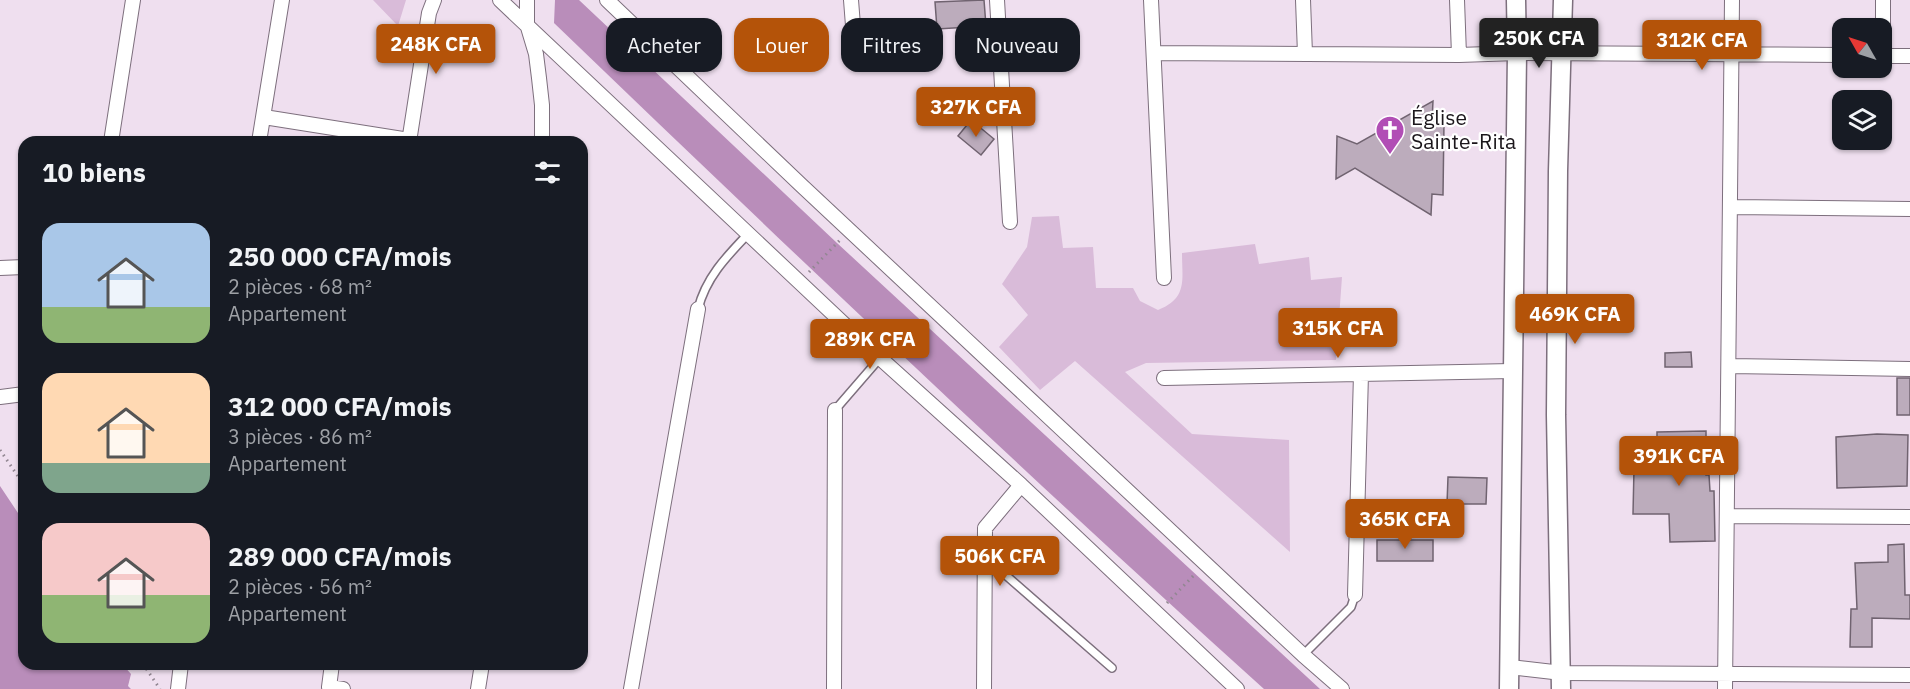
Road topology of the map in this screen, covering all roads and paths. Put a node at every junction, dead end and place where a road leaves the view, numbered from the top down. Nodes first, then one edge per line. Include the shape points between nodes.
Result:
1 (133, 0) edge
2 (282, 0) edge
3 (434, 0) edge
4 (500, 0) edge
5 (527, 0) edge
6 (607, 0) edge
7 (851, 0) edge
8 (997, 0) edge
9 (1151, 0) edge
10 (1303, 0) edge
11 (1457, 0) edge
12 (1516, 0) edge
13 (1563, 0) edge
14 (1732, 0) edge
15 (1883, 0) edge
16 (852, 18) edge
17 (1883, 18) edge
18 (527, 24) junction
19 (1154, 53) junction
20 (1518, 53) junction
21 (1305, 54) junction
22 (1562, 54) junction
23 (1459, 55) junction
24 (1732, 55) junction
25 (1832, 56) edge
26 (1892, 56) edge
27 (1910, 56) edge
28 (264, 117) junction
29 (112, 136) edge
30 (261, 136) edge
31 (379, 136) edge
32 (410, 136) edge
33 (542, 136) edge
34 (1730, 207) junction
35 (1910, 209) edge
36 (1010, 222) dead end
37 (749, 233) junction
38 (837, 243) dead end
39 (18, 267) edge
40 (0, 268) edge
41 (812, 270) dead end
42 (1164, 278) dead end
43 (698, 309) joint
44 (880, 358) junction
45 (1729, 366) junction
46 (1910, 369) edge
47 (1512, 371) junction
48 (1361, 374) junction
49 (1164, 378) dead end
50 (18, 395) edge
51 (0, 397) edge
52 (835, 410) joint
53 (0, 450) edge
54 (18, 476) edge
55 (1021, 485) junction
56 (1727, 516) junction
57 (1910, 517) edge
58 (984, 556) junction
59 (1196, 573) dead end
60 (1356, 595) joint
61 (1168, 602) dead end
62 (1303, 655) junction
63 (1510, 667) junction
64 (1112, 668) dead end
65 (148, 670) edge
66 (180, 670) edge
67 (331, 670) edge
68 (481, 670) edge
69 (1725, 674) junction
70 (1879, 675) junction
71 (1910, 675) edge
72 (1562, 681) edge
73 (160, 689) edge
74 (178, 689) edge
75 (344, 689) edge
76 (478, 689) edge
77 (631, 689) edge
78 (834, 689) edge
79 (984, 689) edge
80 (1237, 689) edge
81 (1342, 689) edge
82 (1509, 689) edge
83 (1725, 689) edge
84 (1879, 689) edge

1 - 29 street
2 - 28 street
3 - 32 street
4 - 18 street
5 - 18 street
6 - 62 street
7 - 16 street
8 - 36 street
9 - 19 street
10 - 21 street
11 - 23 street
12 - 20 street
13 - 22 street
14 - 24 street
15 - 17 street
18 - 33 street via 537,62
18 - 37 street
19 - 21 street
19 - 42 street
20 - 22 street
20 - 23 street
20 - 47 street
21 - 23 street
22 - 24 street
22 - 72 street via 1556,415
24 - 25 street
24 - 34 street
26 - 27 street
28 - 30 street
28 - 31 street
34 - 35 street
34 - 45 street
37 - 43 lane via 719,265 702,293
37 - 44 street
38 - 41 path
39 - 40 street
43 - 77 street
44 - 52 lane
44 - 55 street
45 - 46 street
45 - 56 street
47 - 48 street
47 - 63 street
48 - 49 street
48 - 60 street
50 - 51 street
52 - 78 street
53 - 54 path
55 - 58 street via 985,528
55 - 80 street
56 - 57 street
56 - 69 street
58 - 64 lane
58 - 79 street
59 - 61 path
60 - 62 lane via 1351,607
62 - 81 street
63 - 72 street
63 - 82 street
65 - 73 path
66 - 74 street
67 - 75 street via 329,687
68 - 76 street
69 - 70 street
69 - 72 street
69 - 83 street
70 - 71 street
70 - 84 street

